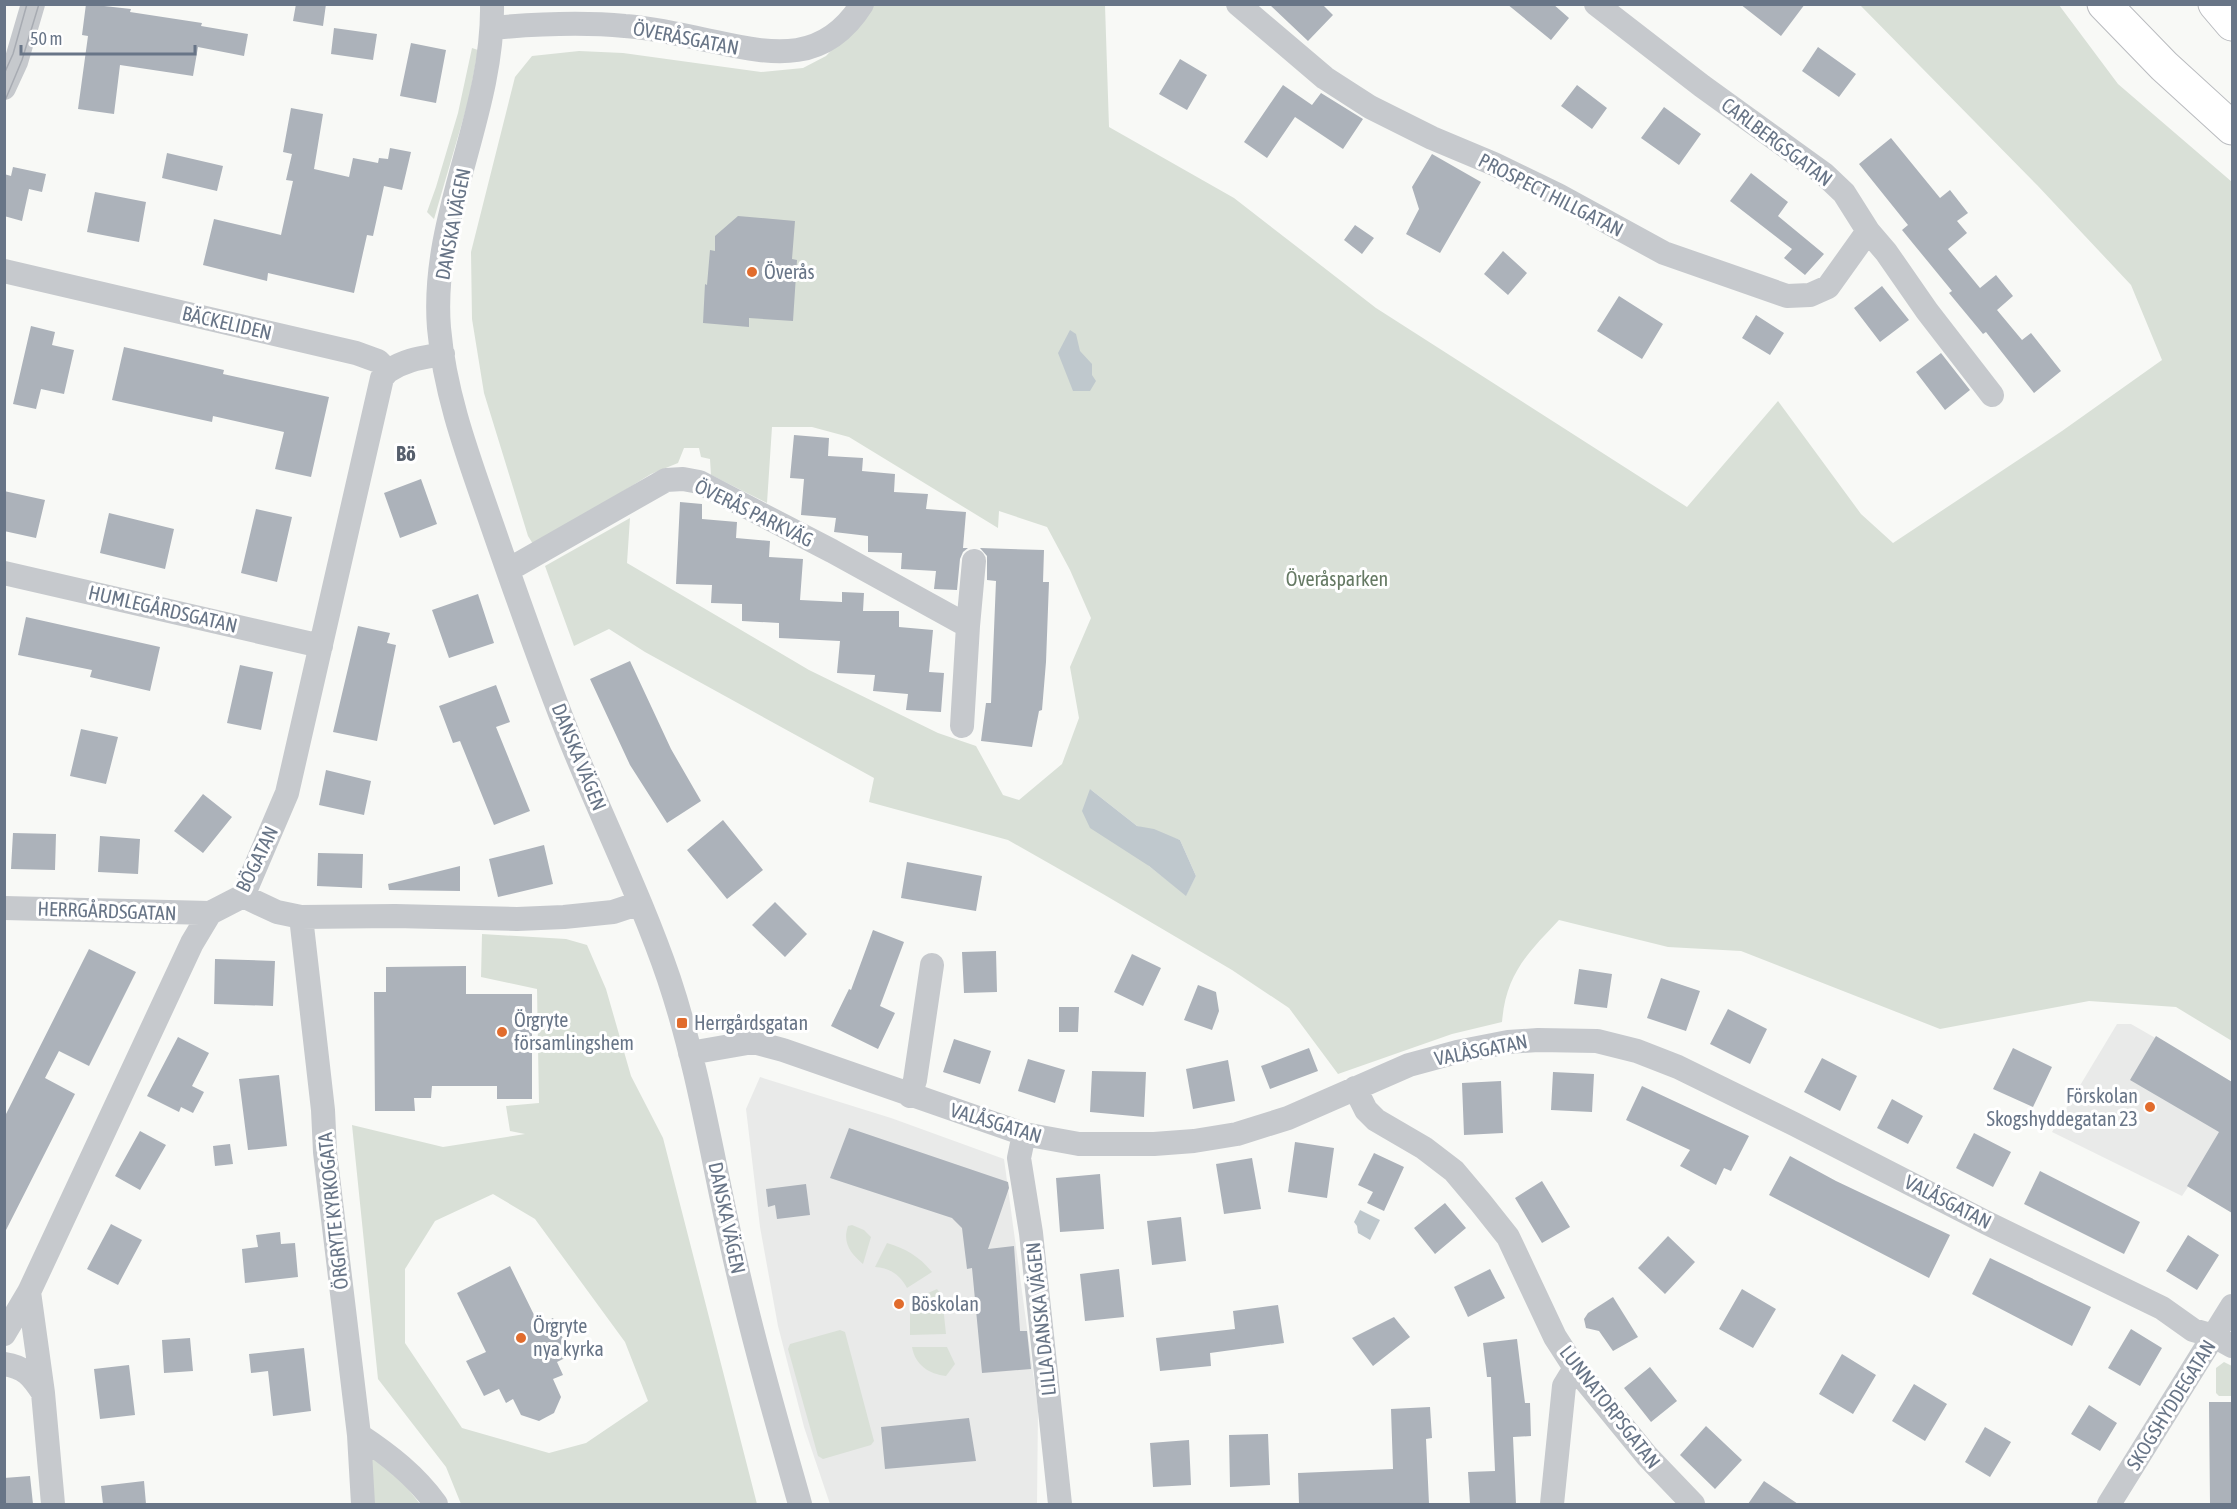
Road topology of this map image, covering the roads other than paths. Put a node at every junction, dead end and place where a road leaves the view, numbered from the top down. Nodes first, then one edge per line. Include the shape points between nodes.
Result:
1 (33, 4) edge
2 (862, 4) edge
3 (1238, 4) edge
4 (1596, 4) edge
5 (2104, 4) edge
6 (2215, 4) edge
7 (492, 16) edge
8 (2232, 24) edge
9 (4, 88) edge
10 (2232, 128) edge
11 (1868, 231) junction
12 (4, 271) edge
13 (443, 354) junction
14 (388, 371) junction
15 (1992, 396) dead end
16 (974, 561) dead end
17 (508, 570) junction
18 (4, 573) edge
19 (968, 626) junction
20 (321, 646) junction
21 (962, 726) dead end
22 (243, 896) junction
23 (640, 903) junction
24 (4, 908) edge
25 (210, 913) junction
26 (301, 917) junction
27 (932, 965) dead end
28 (690, 1053) junction
29 (1355, 1088) junction
30 (910, 1096) junction
31 (1024, 1134) junction
32 (29, 1292) junction
33 (2232, 1305) edge
34 (4, 1334) edge
35 (2223, 1341) edge
36 (4, 1364) edge
37 (1575, 1368) junction
38 (43, 1393) junction
39 (359, 1435) junction
40 (53, 1504) edge
41 (363, 1504) edge
42 (436, 1504) edge
43 (800, 1504) edge
44 (1060, 1504) edge
45 (1552, 1504) edge
46 (1693, 1504) edge
47 (2109, 1504) edge

1 - 9 street
2 - 7 street, ÖVERÅSGATAN via 849,23 830,38 796,52 758,51 626,26 547,25
3 - 11 street, PROSPECT HILLGATAN via 1325,78 1370,107 1515,174 1664,253 1787,296 1810,296 1828,287
4 - 11 street, CARLBERGSGATAN via 1824,174 1844,193
5 - 10 highway
6 - 8 highway
7 - 13 street, DANSKA VÄGEN via 482,95 440,272 439,327
11 - 15 street, CARLBERGSGATAN
12 - 14 street, BÄCKELIDEN via 356,352 378,361
13 - 14 street via 403,362
13 - 17 street, DANSKA VÄGEN via 463,440
14 - 20 street, BÖGATAN via 382,378
16 - 19 street
17 - 19 street, ÖVERÅS PARKVÄG via 666,480 683,479 726,495
17 - 23 street, DANSKA VÄGEN via 568,735
18 - 20 street, HUMLEGÅRDSGATAN
19 - 21 street
20 - 22 street, BÖGATAN via 287,793
22 - 25 street, BÖGATAN
22 - 26 street via 277,912
23 - 26 street via 613,912 517,919
23 - 28 street, DANSKA VÄGEN
24 - 25 street, HERRGÅRDSGATAN
25 - 32 street via 192,943
26 - 39 street, ÖRGRYTE KYRKOGATA
27 - 30 street
28 - 30 street, VALÅSGATAN via 753,1042
28 - 43 street, DANSKA VÄGEN via 732,1249
29 - 31 street, VALÅSGATAN via 1288,1118 1237,1134 1194,1141 1079,1144
29 - 35 street, VALÅSGATAN via 1409,1065 1508,1042 1597,1041 1637,1052 1677,1067 1794,1124 2162,1308 2193,1330
29 - 37 street, LUNNATORPSGATAN via 1376,1120 1454,1171 1508,1237 1555,1337
30 - 31 street, VALÅSGATAN
31 - 44 street, LILLA DANSKA VÄGEN via 1019,1158 1037,1280
32 - 34 street
32 - 38 street
33 - 35 street, SKOGSHYDDEGATAN
35 - 47 street, SKOGSHYDDEGATAN
36 - 38 street via 31,1374
37 - 45 street via 1564,1386
37 - 46 street, LUNNATORPSGATAN via 1647,1456
38 - 40 street
39 - 41 street, ÖRGRYTE KYRKOGATA
39 - 42 street via 397,1461

